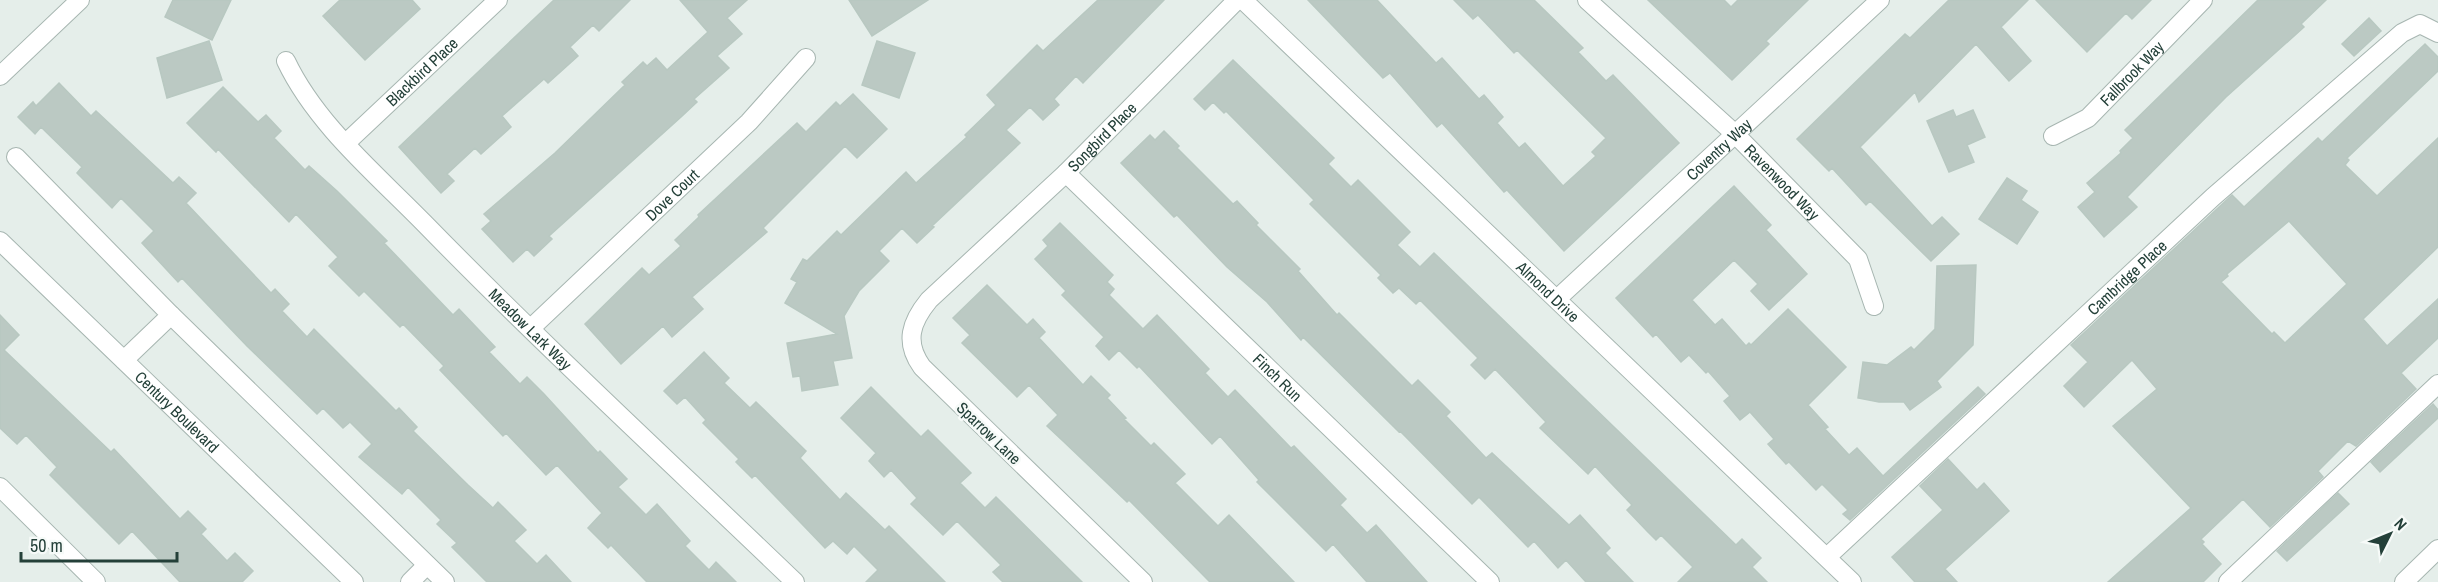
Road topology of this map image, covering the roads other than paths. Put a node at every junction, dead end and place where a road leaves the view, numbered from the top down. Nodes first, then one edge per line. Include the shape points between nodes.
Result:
1 (80, 0) edge
2 (498, 0) edge
3 (1237, 0) edge
4 (1243, 0) edge
5 (1587, 0) edge
6 (1880, 0) edge
7 (2203, 0) edge
8 (2438, 33) edge
9 (806, 58) dead end
10 (286, 61) dead end
11 (0, 76) edge
12 (1734, 133) junction
13 (2053, 136) dead end
14 (346, 143) junction
15 (16, 157) dead end
16 (1066, 173) junction
17 (0, 241) edge
18 (962, 269) joint
19 (1558, 298) junction
20 (1874, 306) dead end
21 (171, 315) junction
22 (531, 328) junction
23 (124, 360) junction
24 (2438, 384) edge
25 (0, 487) edge
26 (2438, 549) edge
27 (1827, 557) junction
28 (427, 565) junction
29 (96, 582) edge
30 (354, 582) edge
31 (410, 582) edge
32 (445, 582) edge
33 (795, 582) edge
34 (1143, 582) edge
35 (1490, 582) edge
36 (1852, 582) edge
37 (2229, 582) edge
38 (2404, 582) edge

1 - 11 street
2 - 14 street, Blackbird Place
3 - 16 street, Songbird Place
4 - 19 street, Almond Drive
5 - 12 street, Ravenwood Way
6 - 12 street, Coventry Way
7 - 13 street, Fallbrook Way via 2088,118
8 - 27 street, Cambridge Place via 2420,24 2402,33 2214,196
9 - 22 street, Dove Court via 749,122
10 - 14 street, Meadow Lark Way via 299,88
12 - 19 street, Coventry Way
12 - 20 street, Ravenwood Way via 1858,259
14 - 22 street, Meadow Lark Way
15 - 21 street
16 - 18 street, Songbird Place
16 - 35 street, Finch Run
17 - 23 street, Century Boulevard
18 - 34 street, Sparrow Lane via 915,317 910,335 914,356
19 - 27 street, Almond Drive
21 - 23 street
21 - 28 street
22 - 33 street, Meadow Lark Way
23 - 30 street, Century Boulevard
24 - 37 street
25 - 29 street
26 - 38 street
27 - 36 street, Almond Drive
28 - 31 street
28 - 32 street

